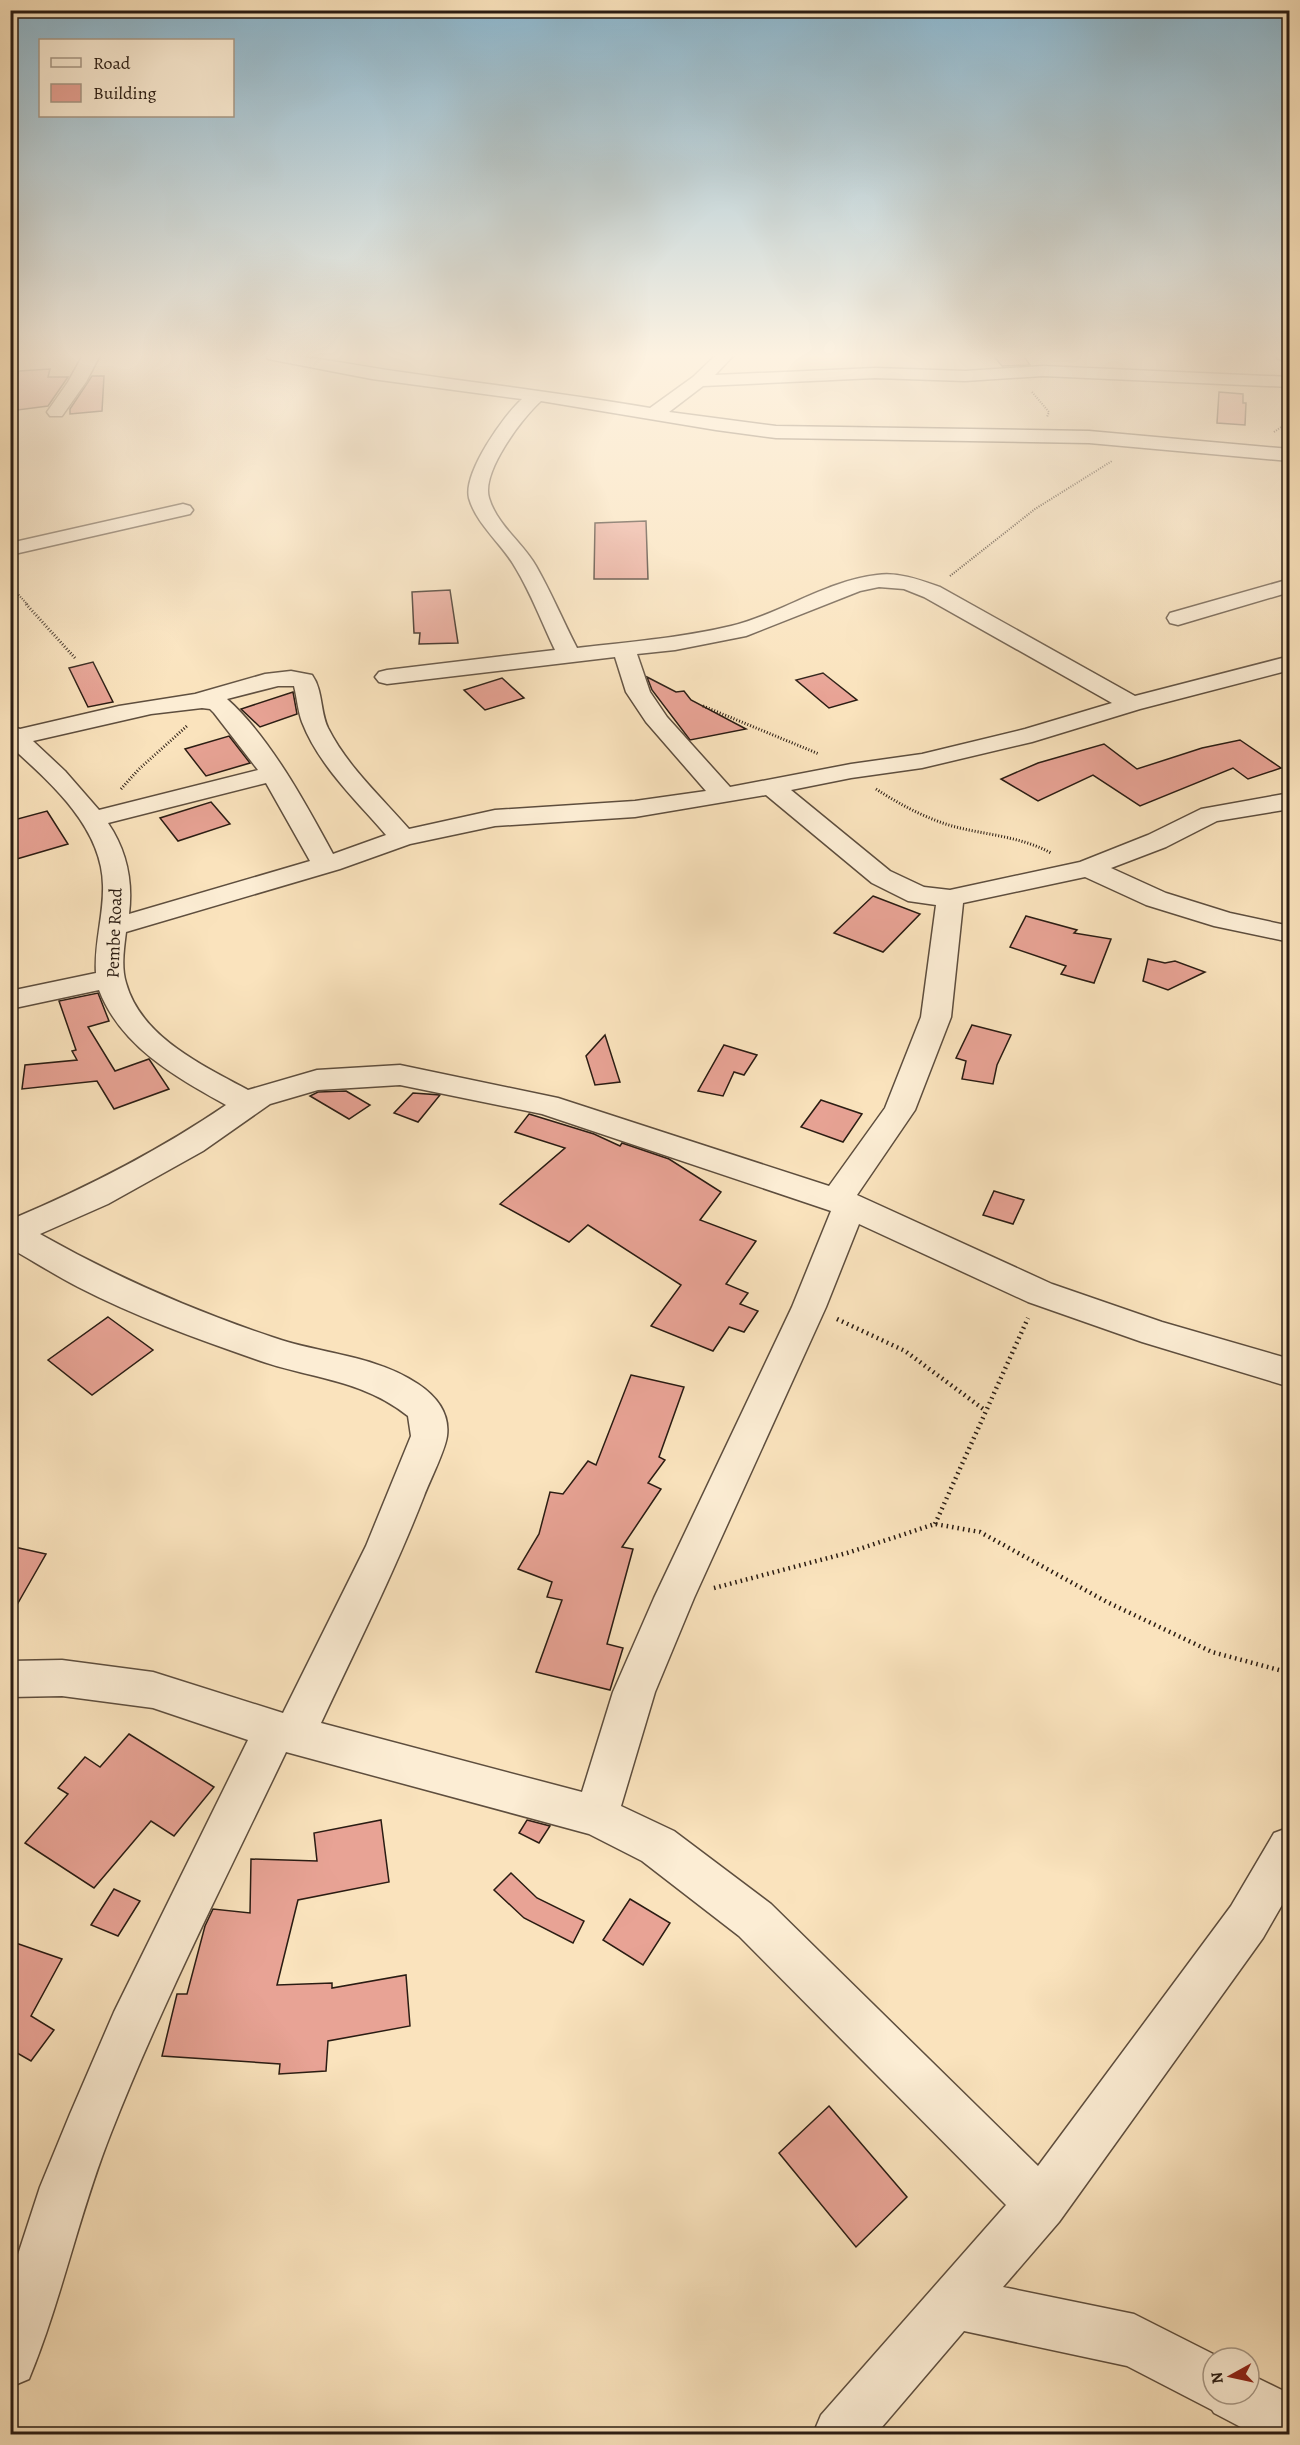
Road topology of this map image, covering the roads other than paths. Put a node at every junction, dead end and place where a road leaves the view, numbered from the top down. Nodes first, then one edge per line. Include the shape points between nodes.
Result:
1 (484, 469) edge
2 (183, 510) dead end
3 (10, 549) edge
4 (1290, 585) edge
5 (1178, 618) dead end
6 (623, 648) junction
7 (569, 655) junction
8 (1290, 663) edge
9 (387, 677) dead end
10 (210, 701) junction
11 (1132, 704) junction
12 (16, 745) edge
13 (273, 774) junction
14 (771, 787) junction
15 (724, 796) junction
16 (1290, 801) edge
17 (103, 817) junction
18 (403, 838) junction
19 (326, 864) junction
20 (1082, 869) junction
21 (950, 898) junction
22 (114, 927) junction
23 (1290, 934) edge
24 (109, 979) junction
25 (10, 1000) edge
26 (249, 1104) junction
27 (843, 1202) junction
28 (11, 1234) edge
29 (1290, 1373) edge
30 (10, 1679) edge
31 (284, 1732) junction
32 (596, 1816) junction
33 (1290, 1848) edge
34 (1041, 2204) junction
35 (954, 2303) junction
36 (10, 2360) edge
37 (1201, 2377) edge
38 (1256, 2406) edge
39 (1290, 2424) edge
40 (840, 2434) edge

1 - 7 street via 478,481 479,498 491,521 525,565
2 - 3 street
4 - 5 street
6 - 7 street
6 - 11 street via 738,631 854,585 908,583 932,592
6 - 15 street via 638,692 658,722
7 - 9 street
8 - 11 street
10 - 12 street via 150,707
10 - 13 street via 246,736
10 - 18 street via 266,680 304,680 308,707 318,731
11 - 14 street via 1021,738 922,761
12 - 17 street, Pembe Road
13 - 17 street
13 - 19 street
14 - 15 street
14 - 21 street via 881,877 918,895
15 - 18 street via 635,809 495,818
16 - 20 street via 1210,814 1156,842
17 - 22 street, Pembe Road via 118,893
18 - 19 street
19 - 22 street
20 - 21 street
20 - 23 street via 1156,899 1224,920
21 - 27 street via 936,1017 900,1110
22 - 24 street, Pembe Road
24 - 25 street
24 - 26 street, Pembe Road via 120,1008 139,1031 178,1065
26 - 27 street via 259,1097 317,1080 400,1075 547,1105
26 - 28 street via 192,1143 97,1196
27 - 29 street via 1040,1293 1154,1333
27 - 32 street via 809,1307 634,1692
28 - 31 street via 90,1278 152,1306 268,1350 367,1375 404,1393 425,1409 429,1436 385,1546
30 - 31 street via 62,1678 153,1690
31 - 32 street
31 - 36 street via 124,2045 61,2199
32 - 34 street via 658,1846 755,1920
33 - 34 street via 1247,1922
34 - 35 street
35 - 37 street via 1134,2341
35 - 40 street
38 - 39 street

